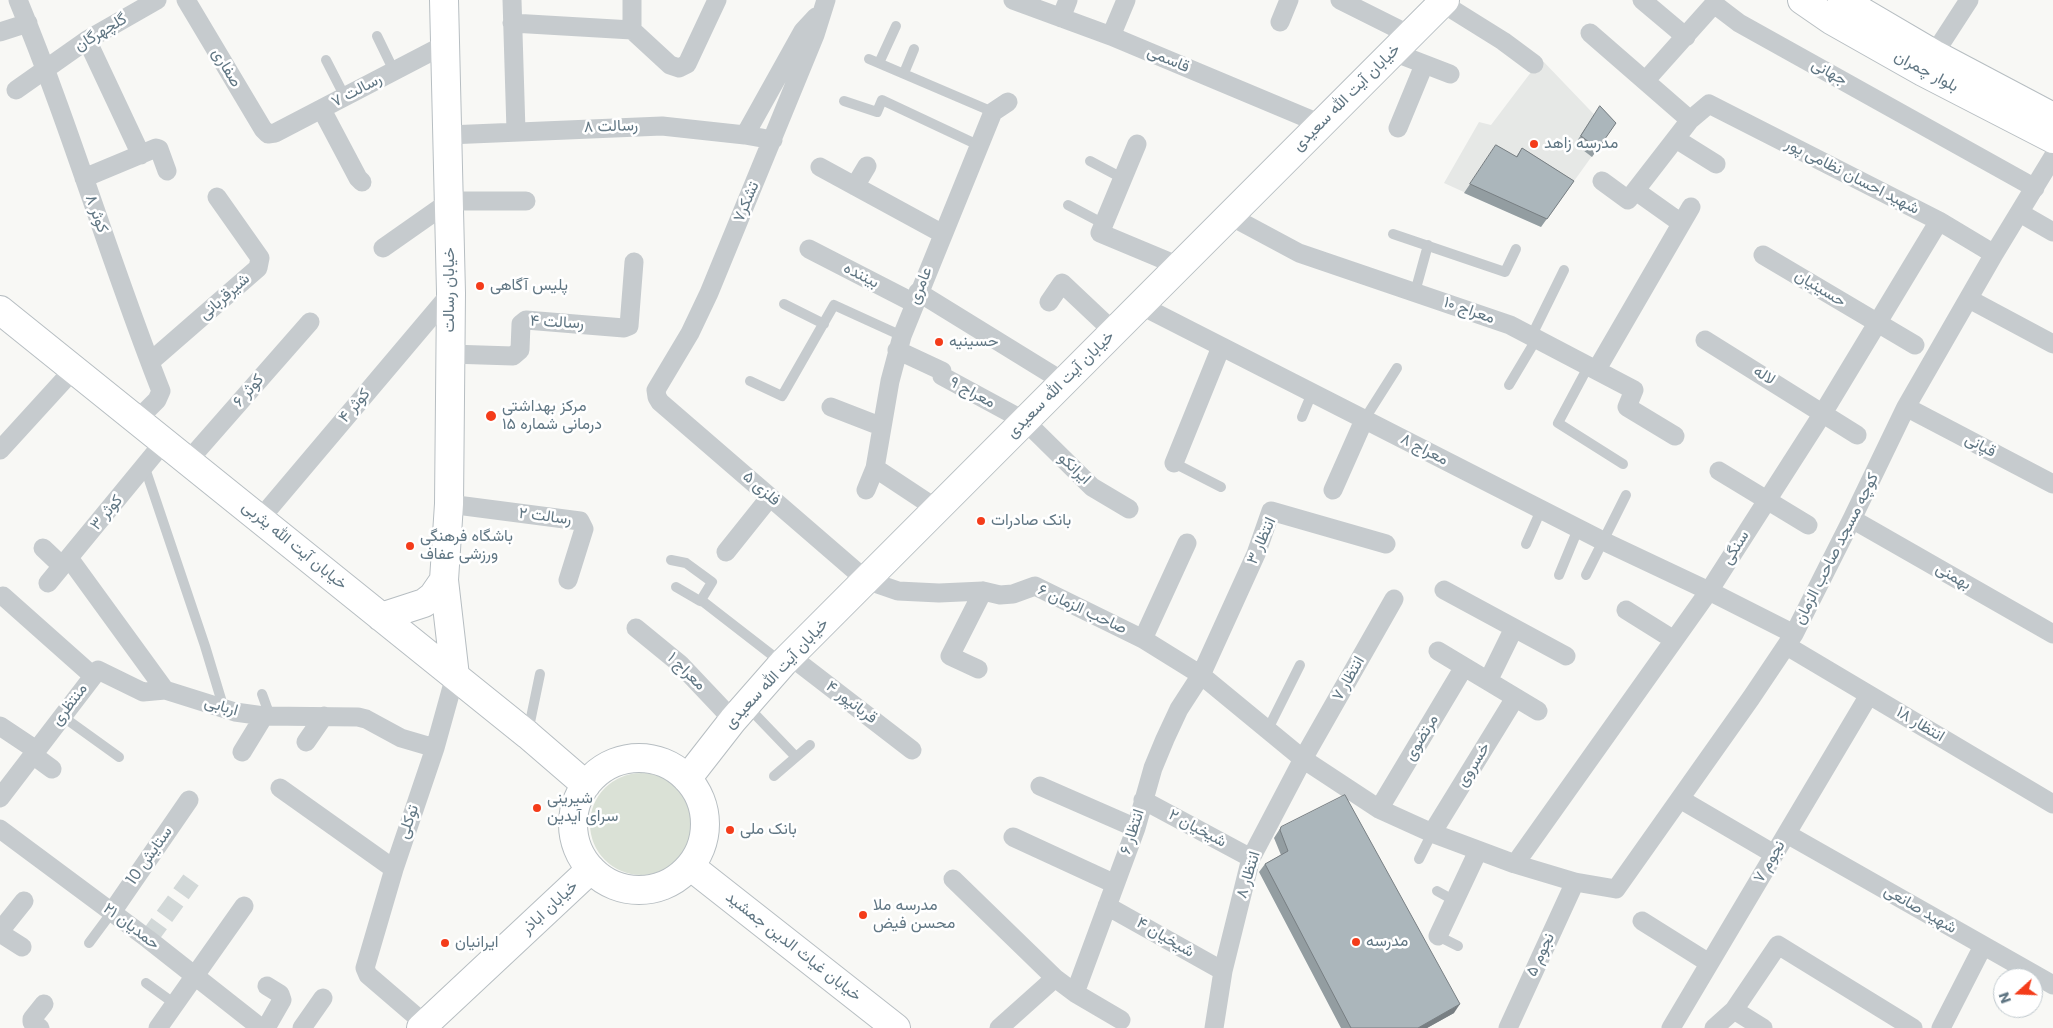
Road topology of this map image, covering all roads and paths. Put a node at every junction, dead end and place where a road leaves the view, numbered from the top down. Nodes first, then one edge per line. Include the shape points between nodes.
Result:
1 (18, 0) edge
2 (186, 0) edge
3 (444, 0) edge
4 (512, 0) edge
5 (632, 0) edge
6 (717, 0) edge
7 (1013, 0) edge
8 (1068, 0) edge
9 (1126, 0) edge
10 (1289, 0) edge
11 (1340, 0) edge
12 (1644, 0) edge
13 (1802, 0) edge
14 (1842, 0) edge
15 (1969, 0) edge
16 (1443, 2) edge
17 (145, 3) edge
18 (824, 5) edge
19 (1061, 18) junction
20 (1280, 22) dead end
21 (28, 23) junction
22 (512, 23) junction
23 (896, 26) dead end
24 (632, 30) junction
25 (0, 32) edge
26 (1590, 33) dead end
27 (377, 36) dead end
28 (1111, 36) junction
29 (1686, 37) junction
30 (87, 40) junction
31 (1402, 44) junction
32 (444, 45) junction
33 (914, 50) dead end
34 (1934, 54) junction
35 (326, 60) dead end
36 (1534, 64) dead end
37 (1424, 65) junction
38 (46, 68) junction
39 (394, 71) junction
40 (904, 74) junction
41 (1450, 74) dead end
42 (1646, 80) junction
43 (16, 90) dead end
44 (345, 97) junction
45 (844, 101) dead end
46 (1001, 107) joint
47 (322, 110) junction
48 (2053, 116) edge
49 (1690, 120) junction
50 (1321, 124) junction
51 (1398, 128) dead end
52 (516, 131) junction
53 (268, 134) joint
54 (745, 134) junction
55 (448, 135) junction
56 (1676, 139) junction
57 (2053, 139) edge
58 (773, 140) junction
59 (1137, 144) dead end
60 (980, 146) junction
61 (141, 155) junction
62 (2053, 157) edge
63 (1090, 161) dead end
64 (1716, 164) dead end
65 (867, 166) dead end
66 (820, 167) dead end
67 (167, 171) dead end
68 (84, 178) junction
69 (1122, 178) junction
70 (1602, 181) dead end
71 (362, 182) dead end
72 (855, 186) junction
73 (2035, 188) junction
74 (1636, 191) junction
75 (218, 197) dead end
76 (450, 201) junction
77 (526, 202) dead end
78 (1068, 205) dead end
79 (1691, 207) dead end
80 (2020, 213) junction
81 (1230, 216) junction
82 (1939, 221) junction
83 (1681, 223) junction
84 (1102, 229) junction
85 (2053, 232) edge
86 (942, 234) junction
87 (1393, 234) dead end
88 (1428, 245) junction
89 (383, 248) dead end
90 (1516, 249) dead end
91 (808, 250) dead end
92 (1994, 254) junction
93 (1763, 255) dead end
94 (634, 262) dead end
95 (1179, 266) junction
96 (1564, 270) dead end
97 (1415, 292) junction
98 (451, 293) junction
99 (916, 298) junction
100 (1969, 299) junction
101 (1049, 302) dead end
102 (784, 304) dead end
103 (1140, 305) junction
104 (0, 310) edge
105 (310, 322) dead end
106 (1876, 322) junction
107 (824, 324) junction
108 (1114, 332) junction
109 (1534, 337) junction
110 (1704, 340) dead end
111 (899, 343) junction
112 (2053, 344) edge
113 (1916, 345) dead end
114 (1221, 347) junction
115 (450, 354) junction
116 (150, 362) junction
117 (1593, 367) junction
118 (1397, 368) dead end
119 (74, 369) junction
120 (750, 381) dead end
121 (1064, 382) junction
122 (1509, 385) dead end
123 (1312, 393) junction
124 (657, 397) joint
125 (832, 407) dead end
126 (1906, 407) junction
127 (1823, 413) junction
128 (1302, 416) dead end
129 (137, 420) junction
130 (1364, 420) junction
131 (1025, 421) junction
132 (880, 426) junction
133 (1858, 435) dead end
134 (1675, 436) dead end
135 (164, 442) junction
136 (0, 450) edge
137 (188, 461) junction
138 (1174, 463) joint
139 (1623, 464) dead end
140 (145, 468) junction
141 (875, 468) junction
142 (1719, 471) dead end
143 (2053, 484) edge
144 (1221, 487) dead end
145 (866, 490) dead end
146 (1333, 490) dead end
147 (1626, 495) dead end
148 (770, 496) junction
149 (1766, 500) junction
150 (449, 504) junction
151 (937, 509) junction
152 (1128, 510) dead end
153 (1541, 510) junction
154 (260, 519) junction
155 (1852, 519) junction
156 (1808, 525) dead end
157 (1578, 529) junction
158 (1603, 541) junction
159 (1187, 543) dead end
160 (1386, 544) dead end
161 (1526, 544) dead end
162 (43, 548) dead end
163 (726, 552) dead end
164 (671, 560) dead end
165 (66, 562) junction
166 (1559, 575) dead end
167 (1586, 575) dead end
168 (444, 580) junction
169 (568, 580) dead end
170 (866, 580) junction
171 (48, 583) dead end
172 (676, 588) dead end
173 (1444, 590) dead end
174 (983, 591) junction
175 (1709, 591) junction
176 (3, 596) dead end
177 (1394, 599) dead end
178 (701, 600) junction
179 (1626, 610) dead end
180 (381, 617) junction
181 (636, 628) dead end
182 (1514, 628) junction
183 (2053, 634) edge
184 (1143, 639) junction
185 (1674, 640) junction
186 (1790, 640) junction
187 (1438, 651) dead end
188 (1566, 656) dead end
189 (786, 660) junction
190 (1300, 665) dead end
191 (1464, 667) junction
192 (978, 669) dead end
193 (540, 674) dead end
194 (1200, 675) junction
195 (93, 676) junction
196 (454, 676) junction
197 (1488, 681) junction
198 (164, 690) junction
199 (262, 694) dead end
200 (1869, 695) junction
201 (1516, 698) junction
202 (224, 709) junction
203 (1538, 711) dead end
204 (740, 713) junction
205 (62, 716) junction
206 (267, 716) junction
207 (324, 716) junction
208 (0, 726) edge
209 (1268, 729) junction
210 (528, 735) junction
211 (306, 742) dead end
212 (810, 745) dead end
213 (435, 748) junction
214 (912, 750) dead end
215 (242, 752) dead end
216 (35, 753) junction
217 (119, 757) dead end
218 (796, 757) junction
219 (1303, 759) junction
220 (52, 769) dead end
221 (774, 776) dead end
222 (687, 779) junction
223 (586, 785) junction
224 (1040, 786) dead end
225 (280, 788) dead end
226 (0, 798) edge
227 (1680, 799) junction
228 (190, 800) dead end
229 (1143, 800) junction
230 (2053, 804) edge
231 (1380, 809) junction
232 (1136, 828) junction
233 (0, 829) edge
234 (1432, 833) junction
235 (1787, 834) junction
236 (1013, 837) dead end
237 (1478, 851) junction
238 (1774, 854) junction
239 (1251, 858) junction
240 (1419, 859) dead end
241 (1515, 864) junction
242 (690, 866) junction
243 (394, 869) junction
244 (591, 869) junction
245 (953, 880) dead end
246 (1575, 882) junction
247 (1115, 884) junction
248 (1437, 891) dead end
249 (24, 901) dead end
250 (1455, 901) junction
251 (244, 906) dead end
252 (1107, 906) junction
253 (112, 912) junction
254 (1642, 921) dead end
255 (0, 932) edge
256 (1438, 936) joint
257 (89, 943) dead end
258 (1458, 946) dead end
259 (1983, 946) junction
260 (22, 947) dead end
261 (1709, 963) junction
262 (1223, 971) junction
263 (195, 976) junction
264 (1055, 978) junction
265 (146, 983) dead end
266 (2053, 985) edge
267 (267, 986) dead end
268 (1075, 994) junction
269 (323, 998) dead end
270 (44, 1004) dead end
271 (175, 1004) junction
272 (1734, 1010) junction
273 (1121, 1020) dead end
274 (423, 1026) edge
275 (1677, 1026) edge
276 (40, 1028) edge
277 (158, 1028) edge
278 (260, 1028) edge
279 (266, 1028) edge
280 (302, 1028) edge
281 (896, 1028) edge
282 (999, 1028) edge
283 (1214, 1028) edge
284 (1508, 1028) edge
285 (1714, 1028) edge
286 (1763, 1028) edge
287 (1913, 1028) edge
288 (1941, 1028) edge

1 - 21 street, کوثر ۸
2 - 53 street, صفاری
3 - 32 main road, خیابان رسالت
4 - 22 street
5 - 24 street
6 - 24 street via 687,64 679,68 670,64
7 - 19 street, قاسمی
8 - 19 street
9 - 28 street
10 - 20 street
11 - 31 street
12 - 29 street
13 - 57 main road, بلوار چمران via 1915,67
14 - 34 main road, بلوار چمران
15 - 34 street
16 - 31 main road, خیابان آیت الله سعیدی
16 - 36 street
17 - 30 street, گلچهرگان
18 - 54 street via 803,31
18 - 58 street, تشکر۷
19 - 28 street, قاسمی
21 - 25 street
21 - 38 street, کوثر ۸
22 - 24 street
22 - 52 street
23 - 40 lane via 874,61
26 - 42 street
27 - 39 lane
28 - 50 street, قاسمی
29 - 42 street, جهانی
29 - 73 street, جهانی via 1714,4 1739,23
30 - 38 street, گلچهرگان
30 - 61 street
31 - 37 street
31 - 50 main road, خیابان آیت الله سعیدی
32 - 39 street, رسالت ۷
32 - 55 main road, خیابان رسالت
33 - 40 lane
34 - 48 main road, بلوار چمران
35 - 44 lane
37 - 41 street
37 - 51 street
38 - 43 street, گلچهرگان
38 - 68 street, کوثر ۸
39 - 44 street, رسالت ۷
40 - 46 lane
42 - 49 street
44 - 47 street, رسالت ۷
45 - 60 lane via 877,112 882,100
46 - 60 street, عامری
47 - 53 street, رسالت ۷
47 - 71 street
49 - 56 street
49 - 82 street, شهید احسان نظامی پور via 1708,104
50 - 81 main road, خیابان آیت الله سعیدی
52 - 54 street, رسالت ۸ via 662,126
52 - 55 street, رسالت ۸
54 - 58 street, رسالت ۸
55 - 76 main road, خیابان رسالت
56 - 64 street
56 - 74 street
58 - 124 street, تشکر۷ via 690,333 656,390
59 - 69 street
60 - 86 street, عامری
61 - 67 street via 158,148
61 - 68 street
62 - 73 street, کوچه مسجد صاحب الزمان
63 - 69 lane
65 - 72 street
66 - 72 street
68 - 116 street, کوثر ۸
69 - 84 street
70 - 74 street via 1628,200
72 - 86 street
73 - 80 street, کوچه مسجد صاحب الزمان
74 - 83 street
75 - 116 street, شیرقربانی via 260,258 258,268
76 - 77 street
76 - 89 street
76 - 98 main road, خیابان رسالت
78 - 84 lane
79 - 83 street
80 - 85 street
80 - 92 street, کوچه مسجد صاحب الزمان
81 - 95 main road, خیابان آیت الله سعیدی
81 - 97 street, معراج ۱۰ via 1299,253
82 - 92 street, شهید احسان نظامی پور
82 - 106 street, سنگی
83 - 117 street
84 - 95 street
86 - 99 street, عامری
87 - 88 lane
88 - 90 lane via 1505,272
88 - 97 lane
91 - 99 street, بیننده
92 - 100 street, کوچه مسجد صاحب الزمان
93 - 106 street, حسینیان
94 - 115 street, رسالت ۴ via 629,326 526,320 521,324 520,350 513,356
95 - 103 main road, خیابان آیت الله سعیدی
96 - 109 lane
97 - 109 street, معراج ۱۰ via 1487,316
98 - 115 main road, خیابان رسالت
98 - 154 street, کوثر ۴
99 - 111 street, عامری
99 - 121 street, بیننده
100 - 112 street
100 - 126 street, کوچه مسجد صاحب الزمان
101 - 108 street via 1062,284
102 - 107 lane
103 - 108 main road, خیابان آیت الله سعیدی
103 - 114 street, معراج ۸
104 - 119 main road, خیابان آیت الله یثربی
105 - 137 street, کوثر ۶
106 - 113 street, حسینیان
106 - 127 street, سنگی
107 - 111 lane via 834,305
107 - 120 lane via 782,396
108 - 121 main road, خیابان آیت الله سعیدی
109 - 117 street, معراج ۱۰
109 - 122 lane
110 - 127 street, لاله
111 - 131 street, معراج ۹ via 942,371 942,376
111 - 132 street, عامری
114 - 123 street, معراج ۸
114 - 138 street
115 - 150 main road, خیابان رسالت
116 - 129 street, کوثر ۸ via 161,396
117 - 134 street, معراج ۱۰ via 1634,390 1626,407
117 - 139 lane via 1558,423
118 - 130 lane
119 - 129 main road, خیابان آیت الله یثربی
119 - 136 street
121 - 131 main road, خیابان آیت الله سعیدی
123 - 128 lane
123 - 130 street, معراج ۸
124 - 148 street, فلزی ۵
125 - 132 street
126 - 143 street, قپانی
126 - 155 street, کوچه مسجد صاحب الزمان
127 - 133 street, لاله
127 - 149 street, سنگی
129 - 135 main road, خیابان آیت الله یثربی
130 - 146 street
130 - 153 street, معراج ۸
131 - 151 main road, خیابان آیت الله سعیدی
131 - 152 street, ایرانکو via 1092,487
132 - 141 street, عامری
135 - 137 main road, خیابان آیت الله یثربی
135 - 140 street, کوثر ۳
137 - 154 main road, خیابان آیت الله یثربی
138 - 144 lane
140 - 165 street, کوثر ۳
140 - 202 lane
141 - 145 street, عامری
141 - 151 street
142 - 149 street
147 - 158 lane
148 - 163 street
148 - 170 street, فلزی ۵
149 - 156 street
149 - 175 street, سنگی
150 - 168 main road, خیابان رسالت
150 - 169 street, رسالت ۲ via 580,521 584,529
151 - 170 main road, خیابان آیت الله سعیدی
153 - 157 street, معراج ۸
153 - 161 lane
154 - 180 main road, خیابان آیت الله یثربی
155 - 183 street, بهمنی
155 - 186 street, کوچه مسجد صاحب الزمان
157 - 158 street, معراج ۸
157 - 166 lane
158 - 167 lane
158 - 175 street, معراج ۸
159 - 184 street
160 - 194 street, انتظار ۳ via 1271,511 1256,554
162 - 165 street
164 - 178 lane via 686,563 712,582
165 - 171 street, کوثر ۳
165 - 198 street
168 - 180 main road via 424,603
168 - 196 main road, خیابان رسالت
170 - 174 street, صاحب الزمان ۶ via 898,590 939,593
170 - 189 main road, خیابان آیت الله سعیدی
172 - 178 lane
173 - 182 street
174 - 184 street, صاحب الزمان ۶ via 1013,594 1035,586
174 - 192 street via 950,656
175 - 185 street, سنگی
175 - 186 street, معراج ۸
176 - 195 street
177 - 219 street, انتظار ۷
178 - 189 lane
179 - 185 street
180 - 196 main road, خیابان آیت الله یثربی
181 - 204 street, معراج ۱
182 - 188 street
182 - 197 street
184 - 194 street, صاحب الزمان ۶
185 - 241 street, سنگی
186 - 200 street, انتظار ۱۸
186 - 227 street, کوچه مسجد صاحب الزمان
187 - 191 street
189 - 204 main road, خیابان آیت الله سعیدی
189 - 214 street, قربانپور ۴
190 - 209 lane
191 - 197 street
191 - 231 street, مرتضوی
193 - 210 lane
194 - 209 street, صاحب الزمان ۶
194 - 229 street, انتظار ۶ via 1165,739
195 - 198 street, منتظری via 99,670 143,692
195 - 205 street, منتظری
196 - 210 main road, خیابان آیت الله یثربی
196 - 213 street, توکلی
197 - 201 street
198 - 202 street, اربابی
199 - 206 lane
200 - 230 street, انتظار ۱۸
200 - 235 street, نجوم ۷
201 - 203 street
201 - 234 street, خسروی
202 - 206 street, اربابی
204 - 218 lane
204 - 222 main road, خیابان آیت الله سعیدی
205 - 216 street, منتظری
205 - 217 lane
206 - 207 street, اربابی
206 - 215 street
207 - 211 street
207 - 213 street, اربابی via 366,719 401,738
208 - 216 street
209 - 219 street, صاحب الزمان ۶
210 - 223 main road, خیابان آیت الله یثربی
212 - 218 lane
213 - 243 street, توکلی
216 - 220 street
216 - 226 street, منتظری
218 - 221 lane
219 - 231 street, صاحب الزمان ۶
219 - 239 street, انتظار ۸
222 - 223 main road via 672,767 654,760 635,758 608,766
222 - 242 main road via 704,812 700,849
223 - 244 main road via 577,801 573,819 580,854
224 - 232 street
225 - 243 street
227 - 238 street
227 - 246 street, کوچه مسجد صاحب الزمان via 1616,889
228 - 253 street, ستایش 10
229 - 232 street, انتظار ۶
229 - 239 street, شیخیان ۲
231 - 234 street, صاحب الزمان ۶
232 - 247 street, انتظار ۶
233 - 253 street, حمدیان ۲۱
234 - 237 street, صاحب الزمان ۶
234 - 240 lane
235 - 238 street, نجوم ۷
235 - 259 street, شهید صانعی
236 - 247 street
237 - 241 street, صاحب الزمان ۶
237 - 250 street
238 - 261 street, نجوم ۷
239 - 262 street, انتظار ۸
241 - 246 street, صاحب الزمان ۶
242 - 244 main road via 660,887 642,890 614,885
242 - 281 main road, خیابان غیاث الدین جمشید
243 - 274 street, توکلی via 365,968 368,975
244 - 274 main road, خیابان اباذر
245 - 264 street
246 - 284 street, نجوم ۵
247 - 252 street, انتظار ۶
248 - 250 lane
249 - 255 street
250 - 256 street
251 - 263 street
252 - 262 street, شیخیان ۴
252 - 268 street, انتظار ۶
253 - 257 lane
253 - 263 street, حمدیان ۲۱
254 - 261 street
255 - 260 street
256 - 258 lane
259 - 266 street, شهید صانعی
259 - 288 street
261 - 275 street, نجوم ۷
262 - 283 street, انتظار ۸
263 - 271 street
263 - 278 street, حمدیان ۲۱
264 - 268 street
264 - 282 street
265 - 271 lane
267 - 279 street via 280,994 282,1000
268 - 273 street
269 - 280 street
270 - 276 street via 32,1019
271 - 277 street
272 - 285 street
272 - 286 street
272 - 287 street via 1778,945

